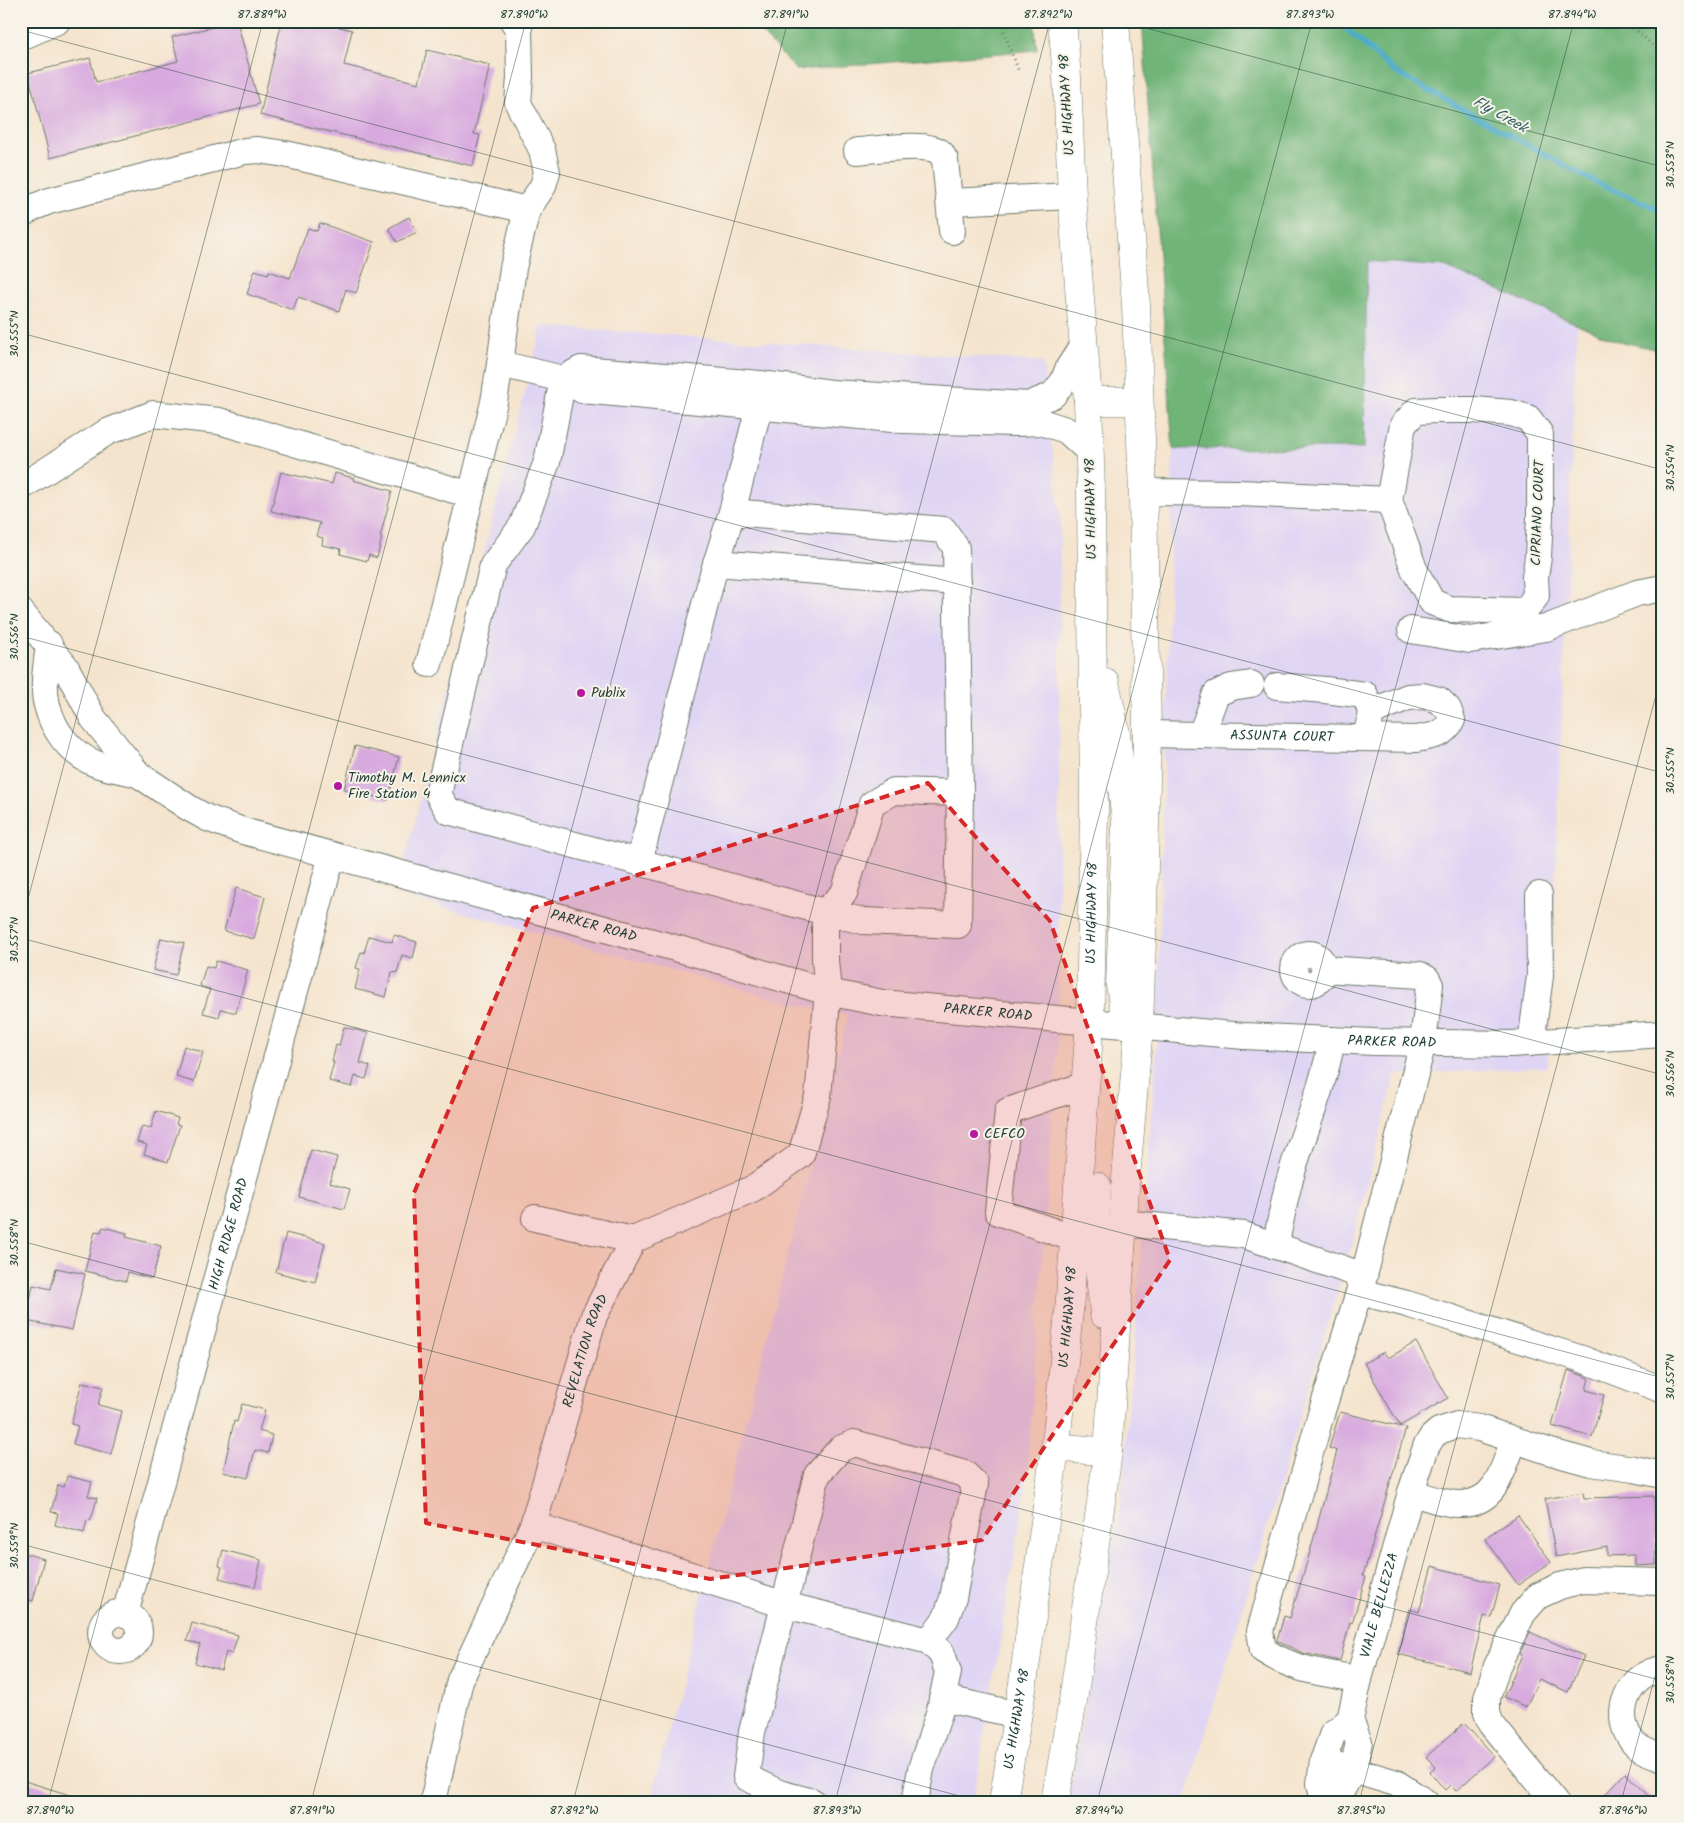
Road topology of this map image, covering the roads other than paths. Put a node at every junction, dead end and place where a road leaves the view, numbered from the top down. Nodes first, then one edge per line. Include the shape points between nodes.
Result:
1 (57, 21) edge
2 (513, 21) edge
3 (1062, 21) edge
4 (1115, 21) edge
5 (21, 37) edge
6 (857, 151) dead end
7 (1072, 196) junction
8 (950, 202) junction
9 (527, 210) junction
10 (21, 215) edge
11 (952, 231) dead end
12 (1084, 344) junction
13 (500, 364) junction
14 (563, 379) junction
15 (760, 396) junction
16 (1139, 401) junction
17 (1088, 402) junction
18 (1028, 405) junction
19 (1090, 452) junction
20 (21, 487) edge
21 (1143, 494) junction
22 (471, 495) junction
23 (1389, 500) junction
24 (732, 512) junction
25 (716, 563) junction
26 (957, 582) junction
27 (1663, 588) edge
28 (21, 612) edge
29 (1093, 626) junction
30 (1411, 630) dead end
31 (48, 644) junction
32 (428, 664) dead end
33 (1251, 684) dead end
34 (1277, 686) dead end
35 (83, 701) junction
36 (1372, 712) junction
37 (50, 713) junction
38 (1147, 734) junction
39 (1201, 735) junction
40 (1367, 738) junction
41 (138, 774) junction
42 (960, 792) junction
43 (332, 855) junction
44 (639, 862) junction
45 (1539, 895) dead end
46 (825, 912) junction
47 (1324, 969) dead end
48 (828, 992) junction
49 (1090, 1021) junction
50 (1139, 1026) junction
51 (1663, 1034) edge
52 (1332, 1040) junction
53 (1423, 1042) junction
54 (1531, 1043) junction
55 (1086, 1085) junction
56 (535, 1218) dead end
57 (1123, 1223) junction
58 (1075, 1239) junction
59 (633, 1240) junction
60 (1275, 1246) junction
61 (1362, 1284) junction
62 (1112, 1388) junction
63 (1663, 1390) edge
64 (1514, 1440) junction
65 (1055, 1447) junction
66 (1108, 1452) junction
67 (1663, 1476) edge
68 (1411, 1492) junction
69 (533, 1525) junction
70 (1663, 1582) edge
71 (785, 1605) junction
72 (125, 1614) dead end
73 (929, 1641) junction
74 (1663, 1669) edge
75 (1359, 1679) junction
76 (942, 1698) junction
77 (1018, 1715) junction
78 (1350, 1720) junction
79 (1663, 1758) edge
80 (1323, 1761) junction
81 (1353, 1770) junction
82 (433, 1802) edge
83 (813, 1802) edge
84 (915, 1802) edge
85 (1003, 1802) edge
86 (1055, 1802) edge
87 (1324, 1802) edge
88 (1331, 1802) edge
89 (1425, 1802) edge
90 (1555, 1802) edge

1 - 5 street
2 - 9 street via 519,30 518,102 542,150 547,172
3 - 7 main road, US HIGHWAY 98
4 - 16 main road via 1136,296
6 - 8 street via 921,147 935,150 945,160
7 - 8 street
7 - 12 main road, US HIGHWAY 98
8 - 11 street
9 - 10 street via 258,150 65,196
9 - 13 street via 512,268
12 - 17 main road, US HIGHWAY 98
12 - 18 street via 1053,395
13 - 14 street
13 - 22 street
14 - 15 street via 581,369
14 - 44 street via 547,462 522,526 493,565 438,794 448,810
15 - 18 street via 832,393
15 - 19 street via 903,420 1041,422 1066,430
15 - 24 street
16 - 17 main road
16 - 21 main road
17 - 18 street
17 - 19 main road, US HIGHWAY 98
19 - 29 main road, US HIGHWAY 98
20 - 22 street via 107,432 153,414 219,421
21 - 23 street via 1240,493
21 - 38 main road
22 - 32 street
23 - 23 street, CIPRIANO COURT via 1404,425 1416,411 1474,410 1528,418 1540,434 1536,596 1525,611 1449,610 1432,602 1414,569
24 - 25 street
24 - 26 street via 944,530 956,548
25 - 26 street
25 - 44 street
26 - 42 street
27 - 30 street via 1637,593 1546,628 1470,640
28 - 31 street
29 - 49 main road, US HIGHWAY 98
29 - 50 main road via 1116,734 1126,823 1120,986 1124,1010
31 - 35 street via 65,666
31 - 37 street via 46,683
33 - 39 street via 1230,687 1216,694
34 - 36 street via 1365,695
35 - 37 street
35 - 41 street
36 - 40 street
36 - 40 street, ASSUNTA COURT via 1408,697 1423,696 1439,700 1448,709 1452,720 1448,728 1436,735 1416,739
37 - 41 street via 62,738 82,757 95,764
38 - 39 street, ASSUNTA COURT
38 - 50 main road
39 - 40 street, ASSUNTA COURT
41 - 43 street, PARKER ROAD via 206,818
42 - 46 street via 894,791 872,804 844,893
42 - 46 street via 958,925 863,921
43 - 48 street, PARKER ROAD
43 - 72 street, HIGH RIDGE ROAD
44 - 46 street
45 - 54 street via 1540,976
46 - 48 street
47 - 53 street via 1400,973 1427,979 1430,985
48 - 49 street, PARKER ROAD via 902,1005
48 - 59 street via 818,1096 802,1154 752,1189
49 - 50 street, PARKER ROAD
49 - 55 main road, US HIGHWAY 98
49 - 62 main road via 1105,1041 1095,1228
50 - 52 street, PARKER ROAD
50 - 57 main road
51 - 54 street, PARKER ROAD
52 - 53 street, PARKER ROAD
52 - 60 street via 1327,1066 1288,1186
53 - 54 street, PARKER ROAD
53 - 61 street
55 - 58 main road, US HIGHWAY 98
55 - 58 street via 1008,1111 998,1212
56 - 59 street
57 - 60 street via 1244,1236
57 - 62 main road
58 - 65 main road, US HIGHWAY 98
59 - 69 street, REVELATION ROAD via 594,1316
60 - 61 street
61 - 63 street via 1407,1304 1582,1358
61 - 75 street via 1321,1414 1260,1631 1263,1650 1280,1661 1315,1672
62 - 66 main road
64 - 67 street, VIALE BELLEZZA via 1591,1463
64 - 68 street via 1494,1486 1475,1502 1457,1505
64 - 68 street, VIALE BELLEZZA via 1479,1428 1457,1425 1438,1431 1426,1447
65 - 66 main road
65 - 77 main road, US HIGHWAY 98
66 - 86 main road via 1073,1701
68 - 75 street, VIALE BELLEZZA
69 - 71 street
69 - 82 street, REVELATION ROAD via 460,1680
70 - 90 street via 1583,1580 1560,1586 1538,1596 1523,1613 1510,1637 1487,1698 1487,1713 1491,1724
71 - 73 street
71 - 73 street via 817,1475 840,1448 854,1444 964,1474 975,1484 952,1598 946,1618
71 - 83 street via 752,1732 746,1777 779,1793
73 - 76 street via 942,1654 948,1672
74 - 79 street via 1642,1676 1630,1688 1622,1713 1625,1729 1633,1743
75 - 78 street, VIALE BELLEZZA
76 - 77 street
76 - 84 street via 920,1769
77 - 85 main road, US HIGHWAY 98
78 - 80 street via 1333,1734
78 - 81 street via 1359,1742
80 - 81 street
80 - 87 street via 1320,1784
81 - 88 street
81 - 89 street via 1396,1783

